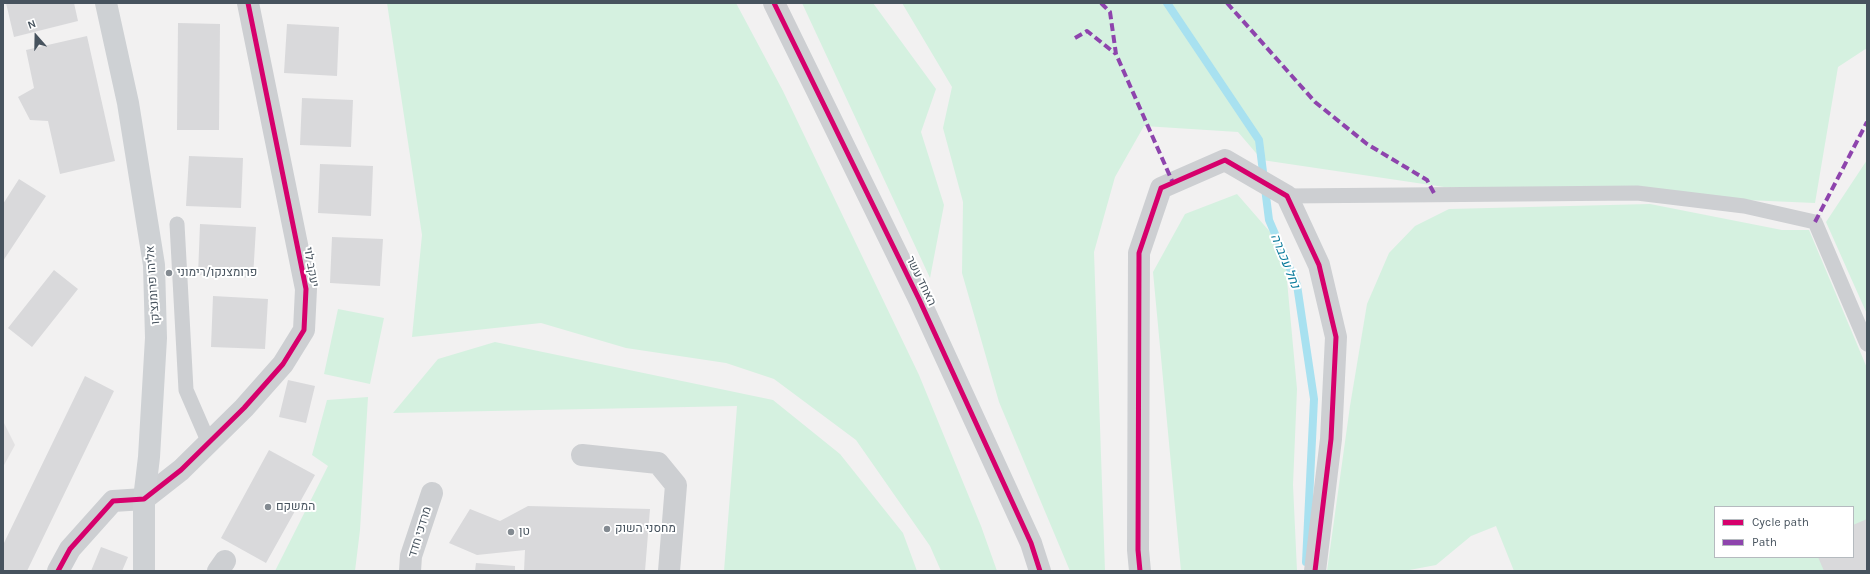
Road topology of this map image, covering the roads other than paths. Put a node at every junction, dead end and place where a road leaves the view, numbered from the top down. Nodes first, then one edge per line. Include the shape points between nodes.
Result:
1 (106, 3) edge
2 (248, 3) edge
3 (774, 3) edge
4 (1286, 195) junction
5 (177, 224) dead end
6 (1867, 344) edge
7 (209, 443) junction
8 (582, 455) dead end
9 (432, 493) dead end
10 (144, 499) junction
11 (58, 571) edge
12 (144, 571) edge
13 (410, 571) edge
14 (669, 571) edge
15 (1040, 571) edge
16 (1140, 571) edge
17 (1315, 571) edge

1 - 10 street, אליהו פרומנצ'קו via 128,103 154,265 156,338
2 - 7 street, יעקב לוי via 306,289 304,330 283,364
3 - 15 street, האחד עשר via 919,299 1031,543
4 - 6 lane via 1637,193 1744,206 1815,222
4 - 16 street via 1225,160 1161,188 1139,253
4 - 17 street via 1319,265 1336,337 1331,439
5 - 7 lane via 186,390
7 - 10 street, יעקב לוי via 181,470
8 - 14 street via 658,463 676,485
9 - 13 street, מרדכי חדד via 411,556
10 - 11 street via 113,501 70,549
10 - 12 street, אליהו פרומנצ'קו

